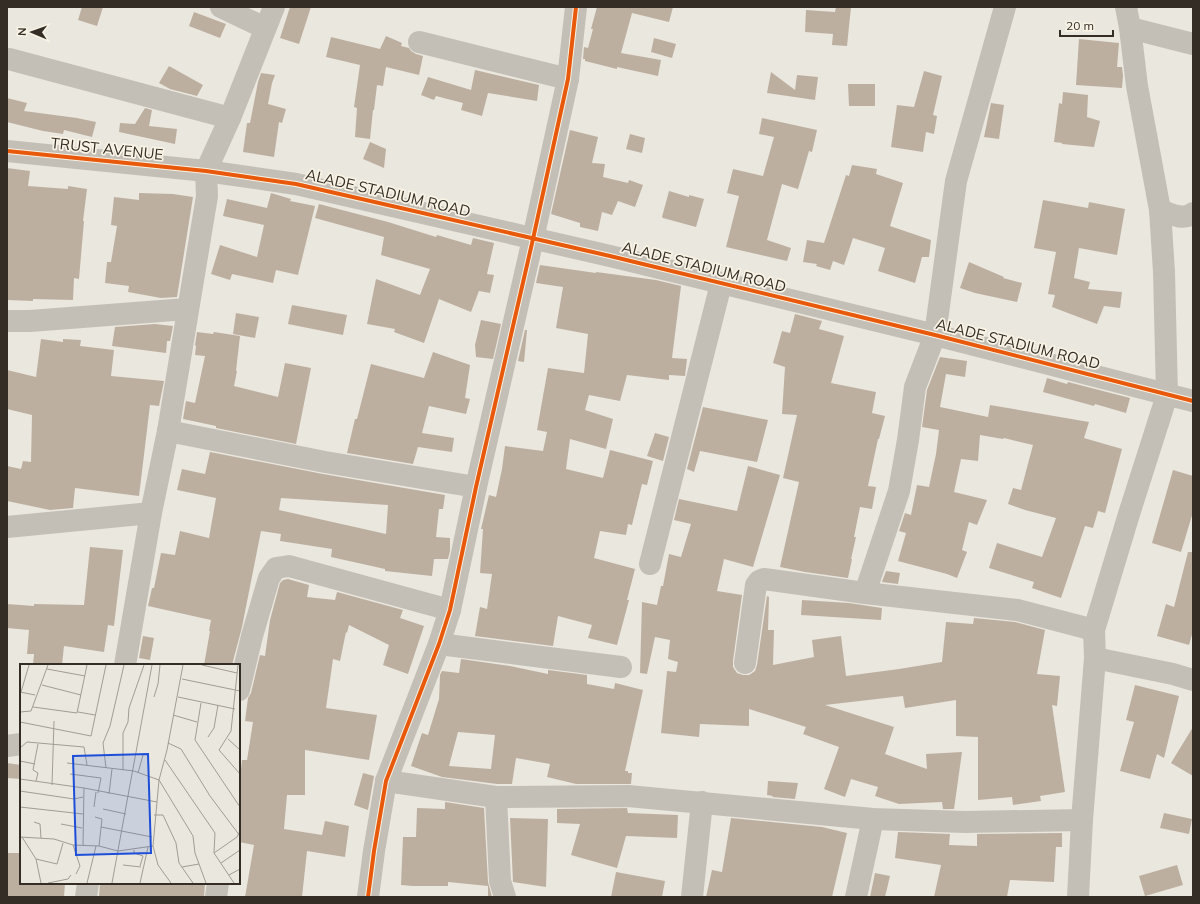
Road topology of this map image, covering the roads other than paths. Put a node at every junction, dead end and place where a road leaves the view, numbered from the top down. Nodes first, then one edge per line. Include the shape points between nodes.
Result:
1 (221, 7) edge
2 (274, 7) edge
3 (576, 7) edge
4 (1005, 7) edge
5 (1126, 7) edge
6 (265, 28) junction
7 (1130, 28) junction
8 (419, 42) dead end
9 (1193, 44) edge
10 (9, 59) dead end
11 (568, 79) junction
12 (230, 118) junction
13 (7, 151) edge
14 (206, 171) junction
15 (1160, 210) junction
16 (1193, 213) edge
17 (533, 239) junction
18 (721, 284) junction
19 (187, 309) junction
20 (7, 320) edge
21 (935, 335) junction
22 (1167, 395) junction
23 (1193, 401) edge
24 (168, 431) junction
25 (476, 487) junction
26 (151, 512) junction
27 (7, 527) edge
28 (650, 564) dead end
29 (865, 592) junction
30 (450, 610) junction
31 (1094, 630) junction
32 (439, 644) junction
33 (1094, 658) junction
34 (745, 663) dead end
35 (125, 664) edge
36 (621, 667) dead end
37 (1193, 680) edge
38 (240, 686) edge
39 (20, 744) edge
40 (7, 746) edge
41 (386, 781) junction
42 (496, 797) junction
43 (702, 802) junction
44 (873, 819) junction
45 (1082, 820) junction
46 (88, 884) edge
47 (218, 884) edge
48 (86, 897) edge
49 (216, 897) edge
50 (368, 897) edge
51 (505, 897) edge
52 (692, 897) edge
53 (856, 897) edge
54 (1078, 897) edge

1 - 6 street
2 - 6 street
3 - 11 street
4 - 21 street via 956,181
5 - 7 street
6 - 12 street
7 - 9 street
7 - 15 street via 1137,86
8 - 11 street
10 - 12 street
11 - 17 street
12 - 14 street
13 - 14 street, TRUST AVENUE
14 - 17 street, ALADE STADIUM ROAD via 296,184
14 - 19 street via 207,196
15 - 16 street via 1182,217
15 - 22 street
17 - 18 street, ALADE STADIUM ROAD
17 - 25 street
18 - 21 street, ALADE STADIUM ROAD
18 - 28 street
19 - 20 street via 30,321
19 - 24 street
21 - 22 street, ALADE STADIUM ROAD
21 - 29 street via 915,387 898,491
22 - 23 street, ALADE STADIUM ROAD
22 - 31 street
24 - 25 street via 325,462
24 - 26 street
25 - 30 street
26 - 27 street
26 - 35 street
29 - 31 street via 1017,610
29 - 34 street via 764,579 759,581 756,585
30 - 32 street
30 - 38 street via 289,566 276,568 269,578
31 - 33 street
32 - 36 street
32 - 41 street
33 - 37 street
33 - 45 street
39 - 40 street
41 - 42 street
41 - 50 street
42 - 43 street via 628,796
42 - 51 street via 500,881
43 - 44 street
43 - 52 street
44 - 45 street via 965,822
44 - 53 street
45 - 54 street
46 - 48 street
47 - 49 street

